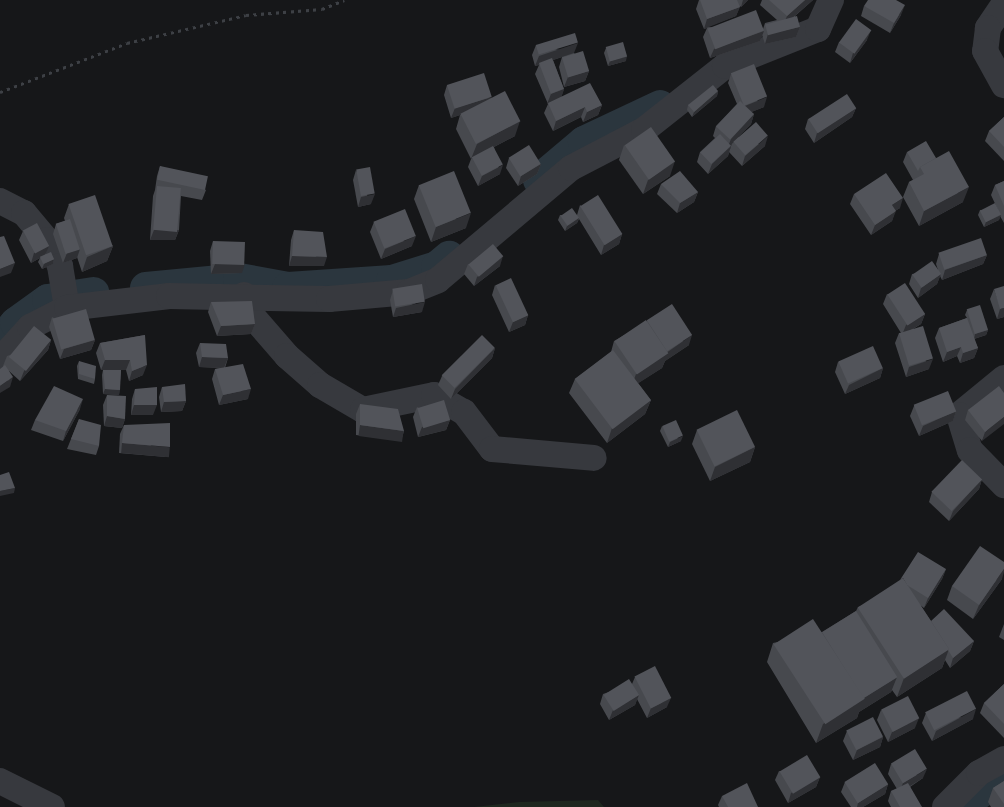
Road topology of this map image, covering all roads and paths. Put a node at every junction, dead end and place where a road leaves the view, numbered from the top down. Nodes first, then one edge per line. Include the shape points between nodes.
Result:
1 (344, 0) edge
2 (831, 0) edge
3 (1004, 4) edge
4 (1004, 85) edge
5 (0, 92) edge
6 (0, 201) edge
7 (244, 295) junction
8 (66, 305) junction
9 (0, 360) edge
10 (1004, 378) edge
11 (594, 458) dead end
12 (1004, 485) edge
13 (1004, 759) edge
14 (0, 781) edge
15 (52, 807) edge
16 (945, 807) edge

1 - 5 path via 322,9 246,15 127,43
2 - 7 street via 819,28 725,66 644,130 571,168 438,280 409,292 329,299
3 - 4 street via 988,28 985,51
6 - 8 street via 24,213 47,240 60,266
7 - 8 street
7 - 11 street via 248,311 287,356 320,385 363,410 434,394 464,412 492,449
8 - 9 street via 30,327
10 - 12 street via 959,415 959,427 970,450
13 - 16 street via 979,773
14 - 15 street

